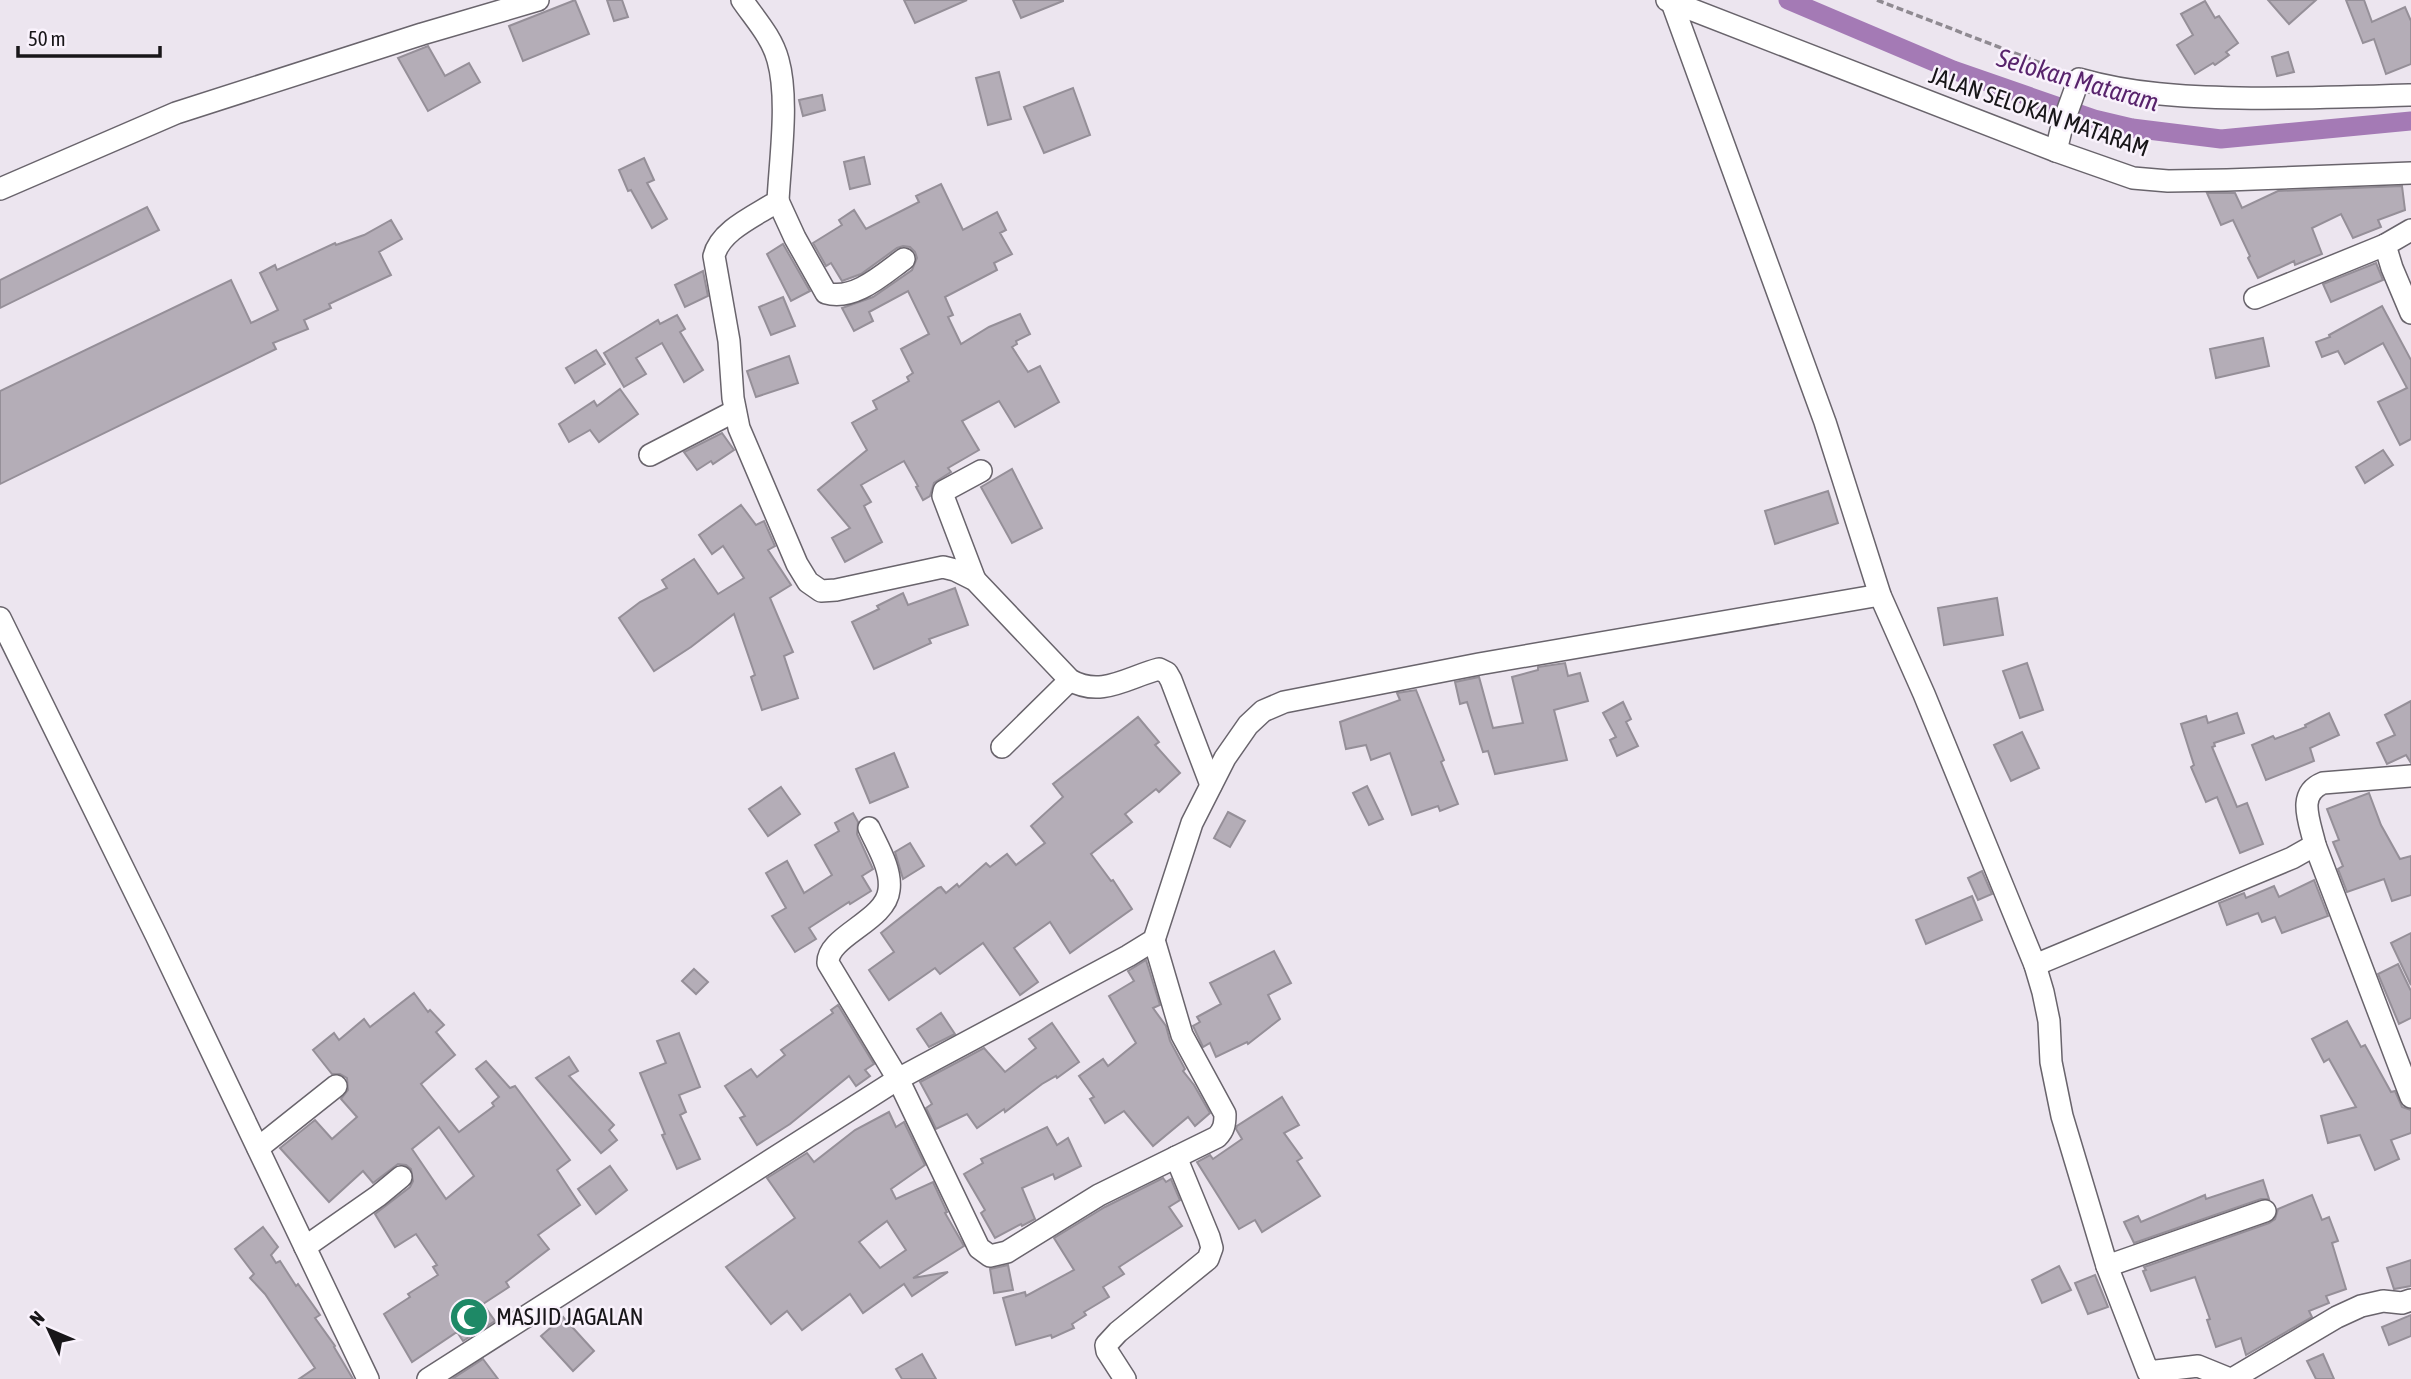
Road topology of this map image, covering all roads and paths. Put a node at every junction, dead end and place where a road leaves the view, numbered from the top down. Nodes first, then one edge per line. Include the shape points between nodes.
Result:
1 (538, 0) edge
2 (742, 0) edge
3 (1877, 0) edge
4 (1670, 1) edge
5 (2077, 84) junction
6 (2411, 95) edge
7 (2056, 151) junction
8 (2411, 173) edge
9 (0, 189) edge
10 (778, 201) junction
11 (2411, 230) edge
12 (2385, 245) junction
13 (904, 259) dead end
14 (2255, 298) dead end
15 (2411, 313) edge
16 (735, 411) junction
17 (650, 455) dead end
18 (981, 471) dead end
19 (975, 580) junction
20 (1880, 595) junction
21 (0, 618) edge
22 (1070, 680) junction
23 (1002, 747) dead end
24 (2411, 776) edge
25 (1211, 785) junction
26 (869, 828) dead end
27 (2315, 845) junction
28 (1154, 940) junction
29 (2035, 965) junction
30 (898, 1079) junction
31 (336, 1086) dead end
32 (2411, 1097) edge
33 (258, 1148) junction
34 (1176, 1157) junction
35 (401, 1177) dead end
36 (2265, 1211) dead end
37 (305, 1247) junction
38 (2107, 1266) junction
39 (2411, 1300) edge
40 (2140, 1375) edge
41 (368, 1379) edge
42 (428, 1379) edge
43 (1125, 1379) edge
44 (2231, 1379) edge

1 - 9 street via 176,113
2 - 10 street via 778,59 782,106
3 - 5 path
4 - 7 street, JALAN SELOKAN MATARAM
4 - 20 street via 1825,422
5 - 6 street via 2173,97
5 - 7 street
7 - 8 street, JALAN SELOKAN MATARAM via 2133,178 2168,181
10 - 13 street via 826,293 842,295 868,284
10 - 16 street via 716,246
11 - 12 street
12 - 14 street
12 - 15 street
16 - 17 street
16 - 19 street via 808,582 821,591 836,590 943,567
18 - 19 street via 944,491 943,496
19 - 22 street
20 - 25 street via 1284,702 1263,711 1248,725
20 - 29 street
21 - 33 street
22 - 23 street
22 - 25 street via 1091,688 1159,669 1167,673
24 - 27 street via 2313,787 2307,806
25 - 28 street via 1192,823
26 - 30 street via 887,868 889,890 879,909 833,948 828,963
27 - 29 street
27 - 32 street
28 - 30 street
28 - 34 street via 1182,1035 1225,1114 1217,1138
29 - 38 street via 2049,1021 2051,1062 2062,1116
30 - 34 street via 979,1248 989,1256 1007,1252 1099,1195
30 - 42 street
31 - 33 street
33 - 37 street
34 - 43 street via 1212,1248 1208,1259 1106,1345
35 - 37 street
36 - 38 street
37 - 41 street
38 - 40 street
39 - 44 street via 2361,1306
40 - 44 street via 2197,1366

